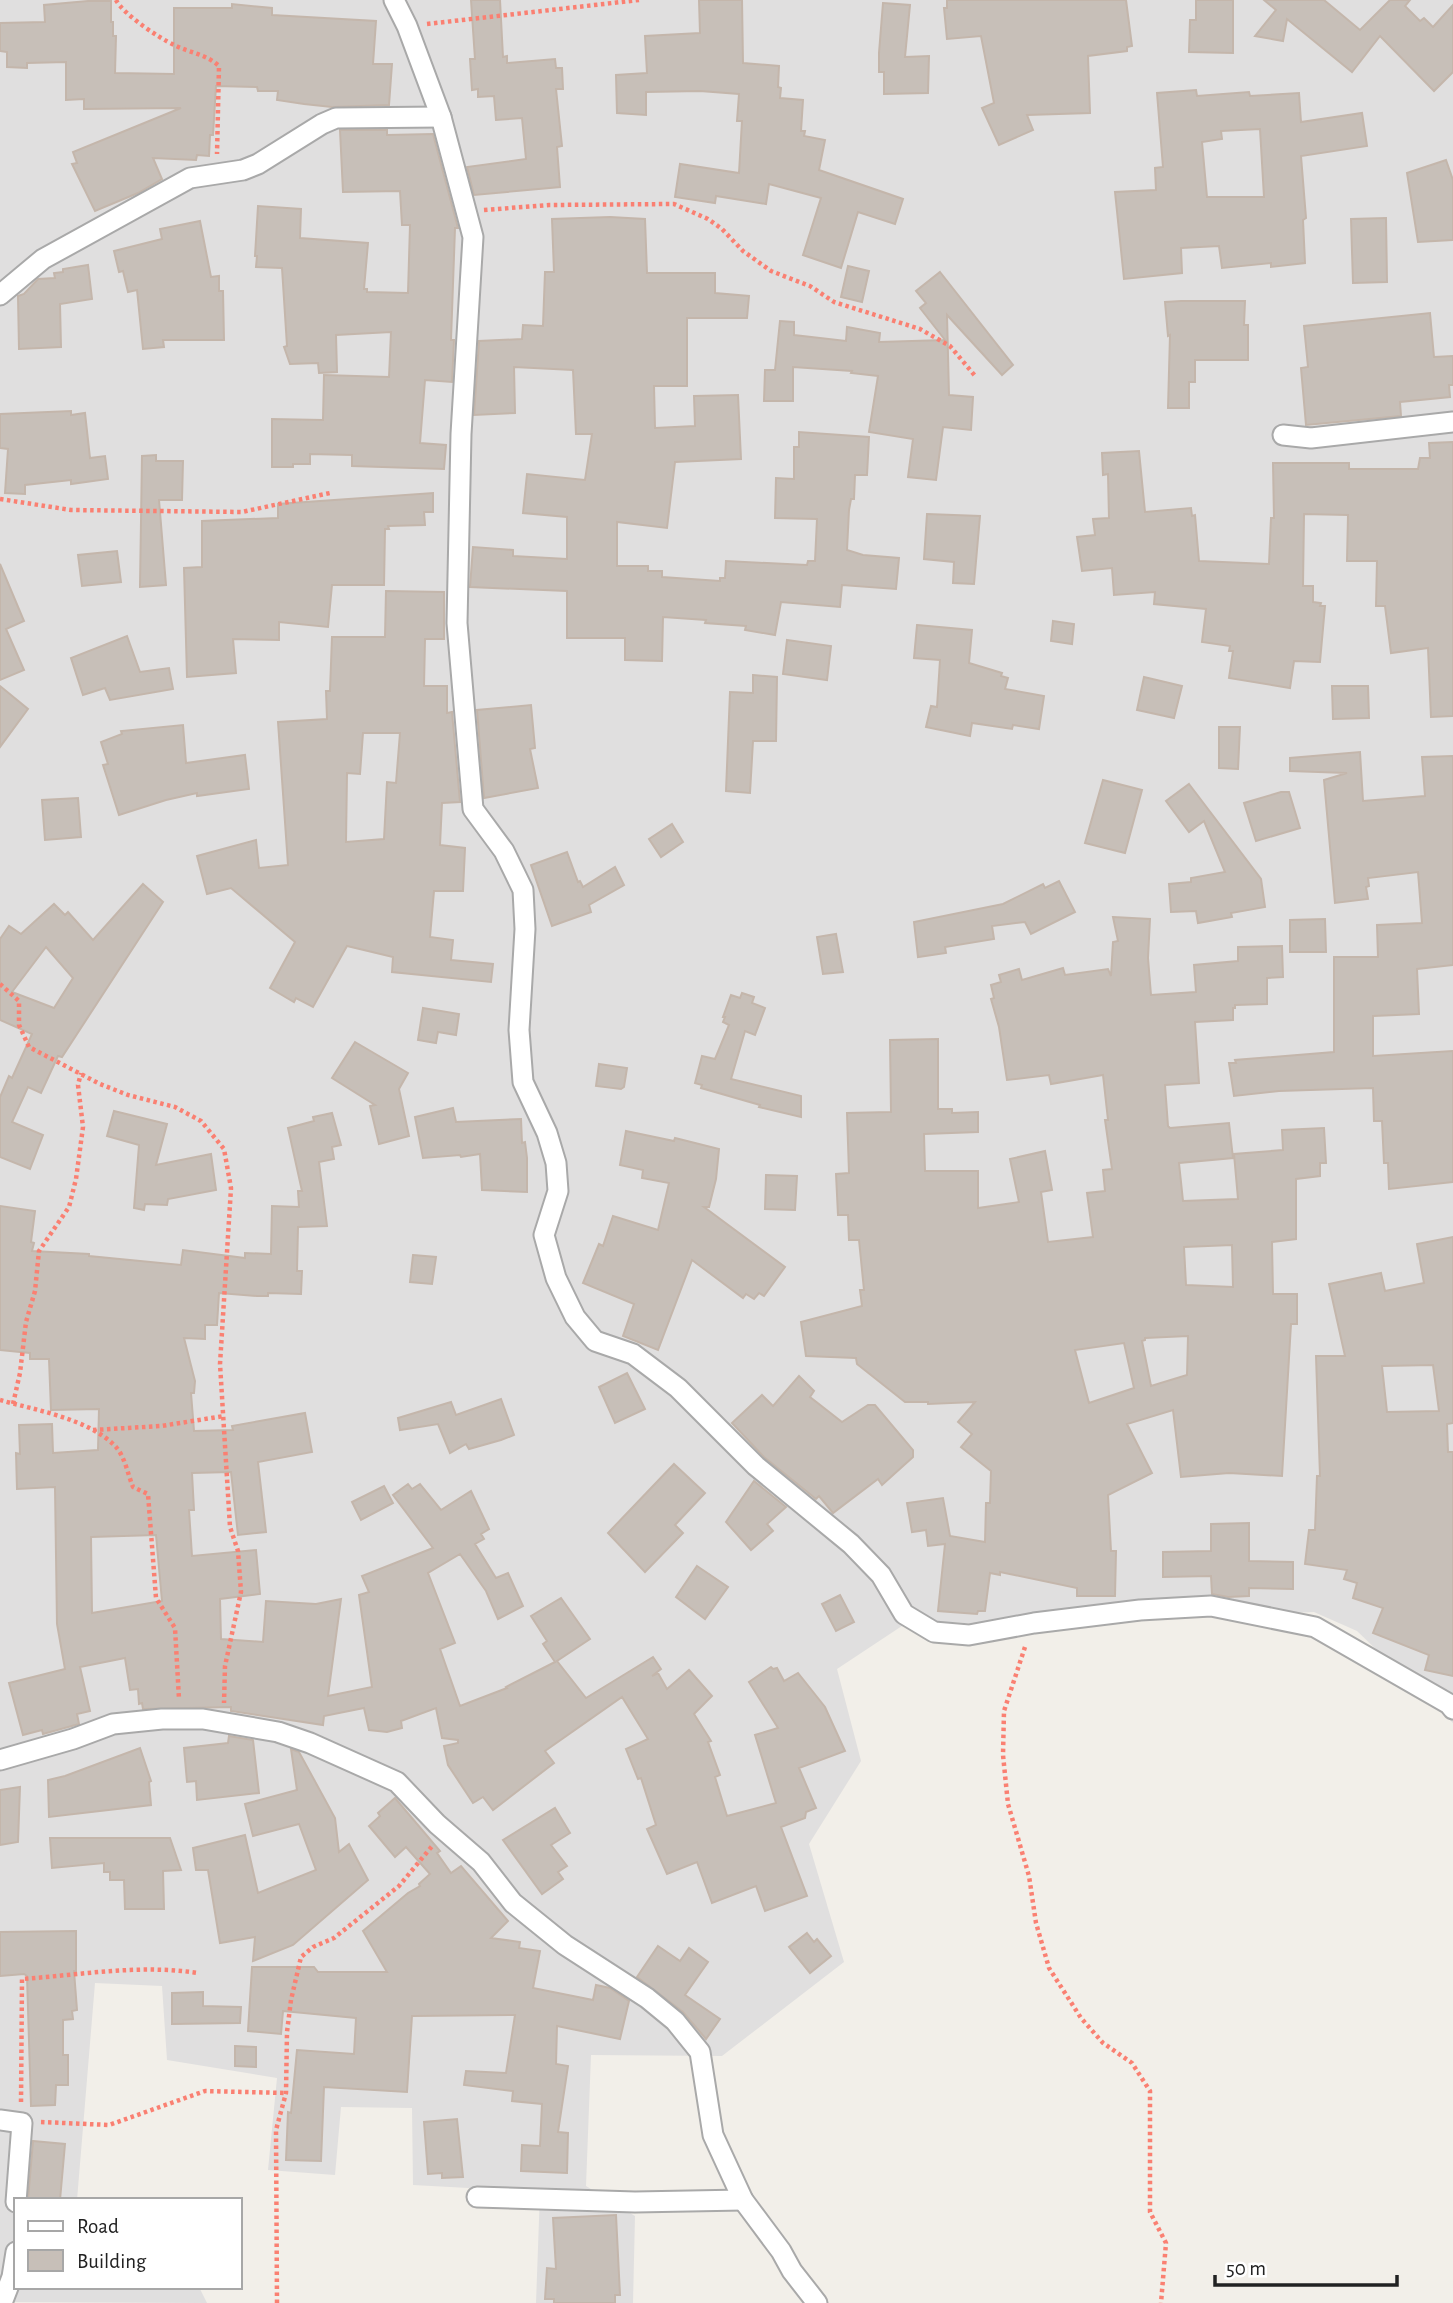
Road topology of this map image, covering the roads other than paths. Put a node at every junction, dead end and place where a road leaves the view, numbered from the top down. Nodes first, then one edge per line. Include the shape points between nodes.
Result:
1 (394, 0) edge
2 (441, 117) junction
3 (0, 295) edge
4 (1453, 422) edge
5 (1283, 435) dead end
6 (1452, 1704) edge
7 (0, 1760) edge
8 (0, 2120) edge
9 (477, 2197) dead end
10 (16, 2198) edge
11 (743, 2200) junction
12 (14, 2264) edge
13 (2, 2303) edge
14 (817, 2303) edge

1 - 2 street
2 - 3 street via 336,118 258,164 190,178 43,259
2 - 6 street via 473,237 461,434 458,637 473,809 504,851 523,890 519,1030 523,1082 556,1163 558,1191 544,1235 556,1278 575,1317 594,1341 633,1354 678,1388 756,1466 851,1544 881,1575 904,1614 934,1632 969,1635 1140,1609 1211,1606 1315,1627
4 - 5 street via 1311,438
7 - 11 street via 113,1724 180,1719 278,1732 397,1782 481,1862 513,1903 675,2021 700,2052 713,2135
8 - 10 street via 22,2123
9 - 11 street
11 - 14 street
12 - 13 street

